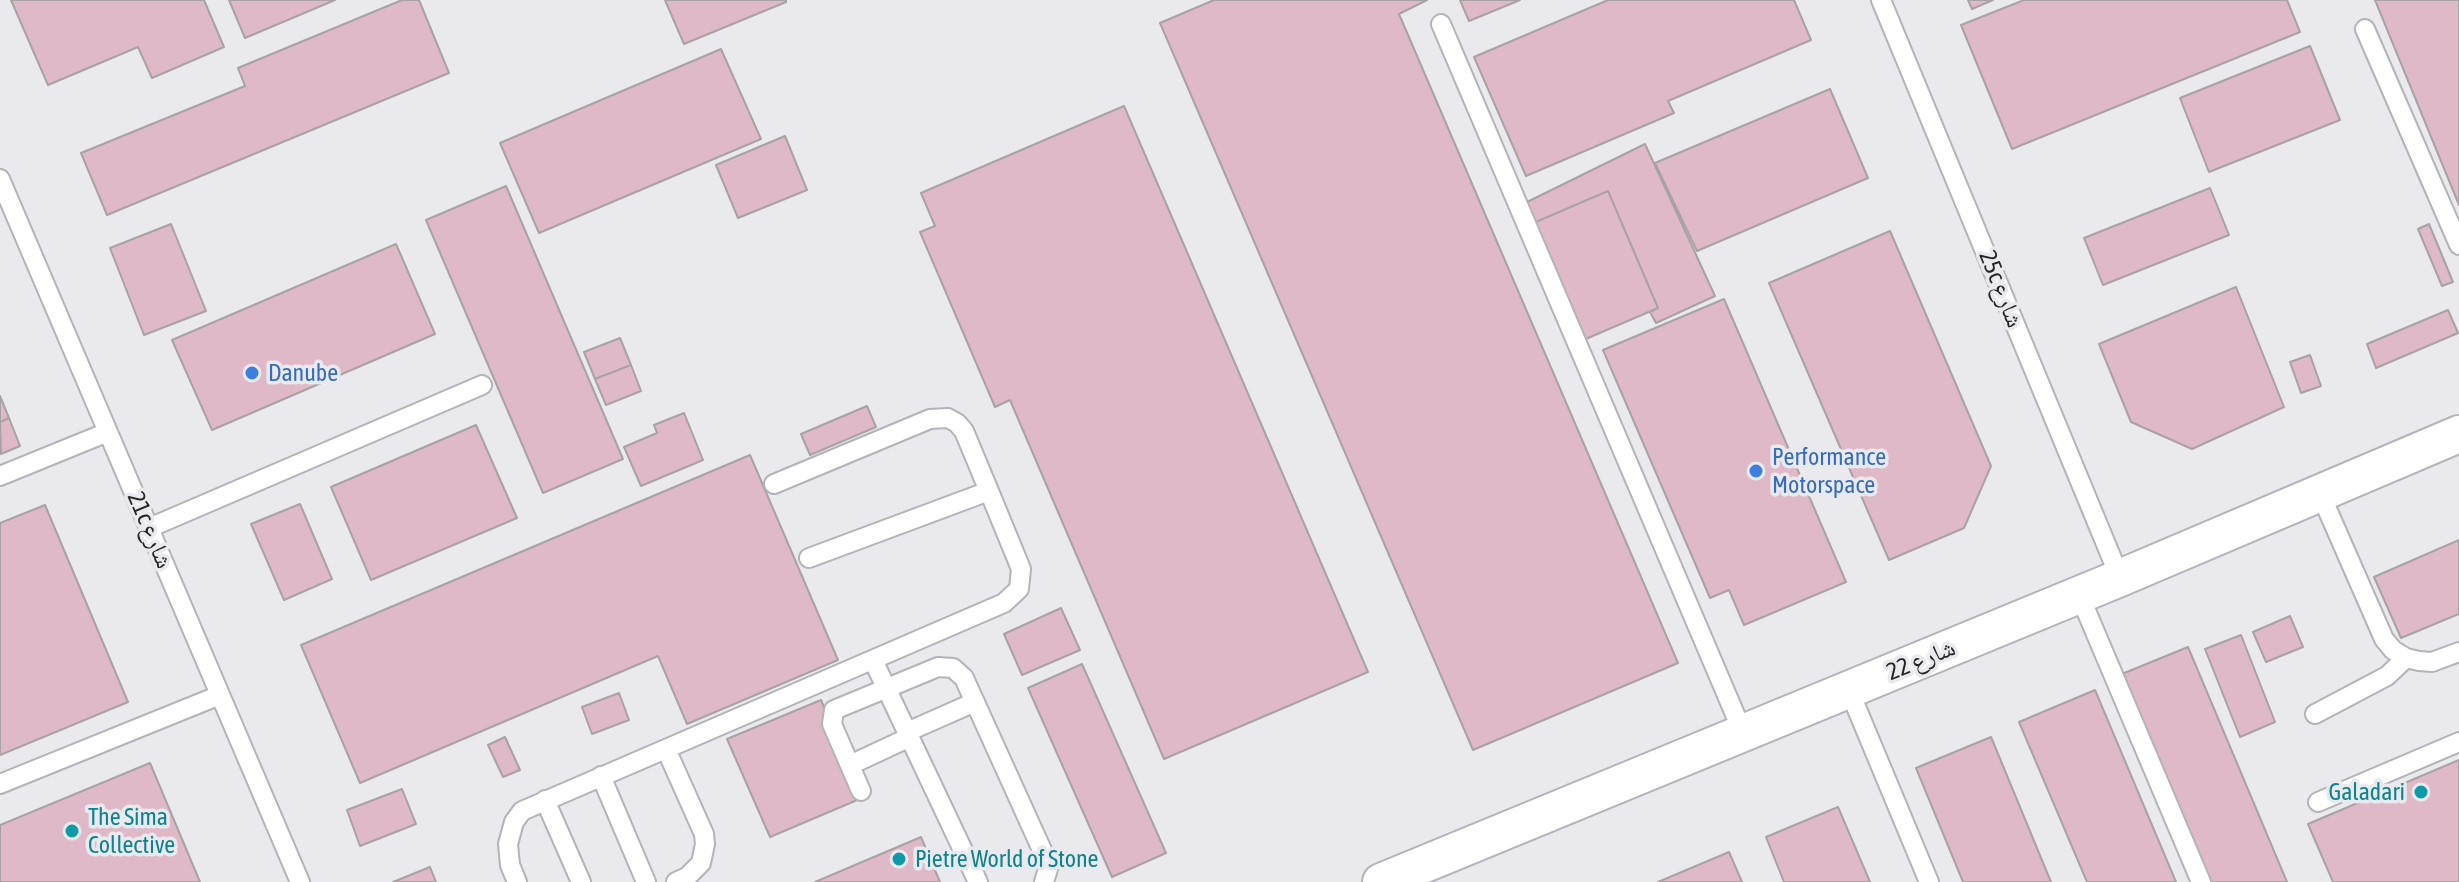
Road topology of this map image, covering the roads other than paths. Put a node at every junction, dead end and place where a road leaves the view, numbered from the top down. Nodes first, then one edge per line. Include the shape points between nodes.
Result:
1 (1881, 0) edge
2 (1441, 24) dead end
3 (2365, 29) dead end
4 (0, 179) edge
5 (2459, 245) edge
6 (482, 385) dead end
7 (108, 432) junction
8 (2459, 434) edge
9 (0, 476) edge
10 (774, 484) dead end
11 (989, 491) junction
12 (2320, 493) junction
13 (149, 528) junction
14 (809, 558) dead end
15 (2120, 578) junction
16 (2079, 594) junction
17 (2459, 652) edge
18 (2406, 658) junction
19 (873, 660) junction
20 (886, 687) junction
21 (1849, 690) junction
22 (220, 695) junction
23 (975, 702) junction
24 (2315, 714) dead end
25 (1743, 733) junction
26 (909, 734) junction
27 (2459, 742) edge
28 (666, 749) junction
29 (850, 765) junction
30 (601, 776) junction
31 (0, 784) edge
32 (861, 791) dead end
33 (545, 800) junction
34 (2318, 802) dead end
35 (300, 882) edge
36 (517, 882) edge
37 (581, 882) edge
38 (646, 882) edge
39 (676, 882) edge
40 (978, 882) edge
41 (1044, 882) edge
42 (1381, 882) edge
43 (1929, 882) edge
44 (2201, 882) edge

1 - 15 lane, 25c شارع
2 - 25 lane
3 - 5 lane
4 - 7 lane, 21c شارع
6 - 13 lane
7 - 9 lane
7 - 13 lane, 21c شارع
8 - 12 street, شارع 22
10 - 11 lane via 939,417 964,431
11 - 14 lane
11 - 19 lane via 1021,569 1019,589 1013,597
12 - 15 street, شارع 22
12 - 18 lane via 2384,639
13 - 22 lane, 21c شارع
15 - 16 street, شارع 22
16 - 21 street, شارع 22
16 - 44 lane
17 - 18 lane via 2432,662
18 - 24 lane via 2387,676
19 - 20 lane
19 - 28 lane
20 - 23 lane via 945,666 959,672
20 - 26 lane
20 - 29 lane via 837,707 832,715
21 - 25 street, شارع 22
21 - 43 lane
22 - 31 lane
22 - 35 lane, 21c شارع
23 - 26 lane
23 - 41 lane via 1047,861
25 - 42 street, شارع 22
26 - 29 lane
26 - 40 lane
27 - 34 lane
28 - 30 lane
28 - 39 lane via 705,844 701,863
29 - 32 lane
30 - 33 lane
30 - 38 lane
33 - 36 lane via 522,811 514,822 507,854
33 - 37 lane

